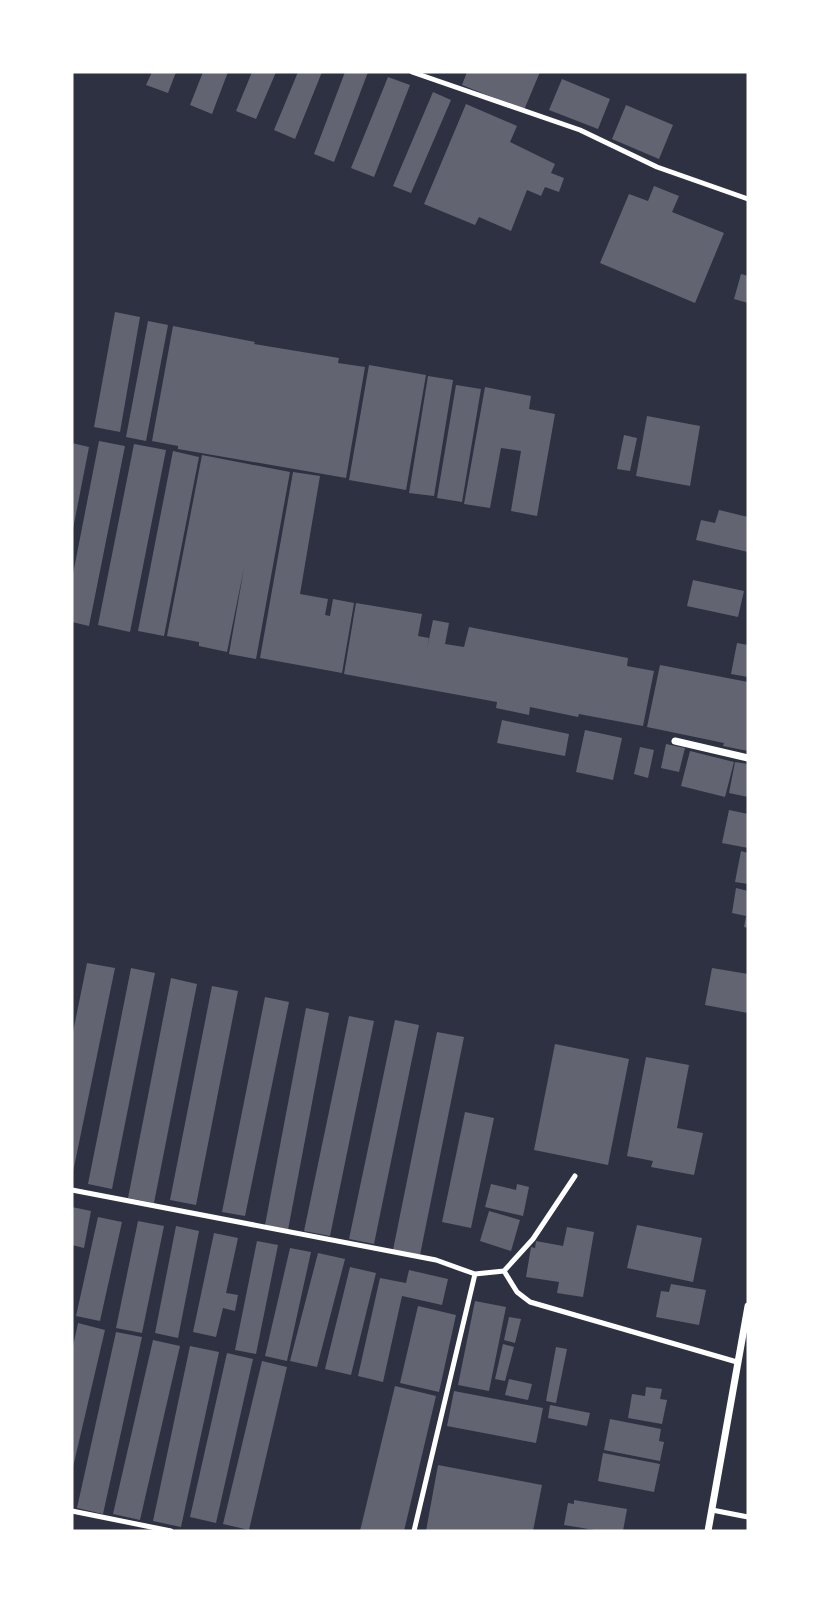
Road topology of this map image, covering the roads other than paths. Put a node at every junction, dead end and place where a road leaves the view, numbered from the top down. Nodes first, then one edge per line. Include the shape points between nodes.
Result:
1 (412, 72) edge
2 (748, 199) edge
3 (675, 741) dead end
4 (748, 758) edge
5 (575, 1176) dead end
6 (72, 1190) edge
7 (504, 1271) junction
8 (475, 1274) junction
9 (748, 1306) edge
10 (737, 1362) junction
11 (712, 1510) junction
12 (72, 1511) edge
13 (748, 1517) edge
14 (171, 1531) edge
15 (414, 1531) edge
16 (708, 1531) edge

1 - 2 lane via 580,130 657,167
3 - 4 street
5 - 7 lane via 533,1239
6 - 8 lane via 436,1260
7 - 8 lane
7 - 10 lane via 517,1292 530,1302
8 - 15 lane
9 - 10 street
10 - 11 street
11 - 13 lane
11 - 16 street
12 - 14 lane

